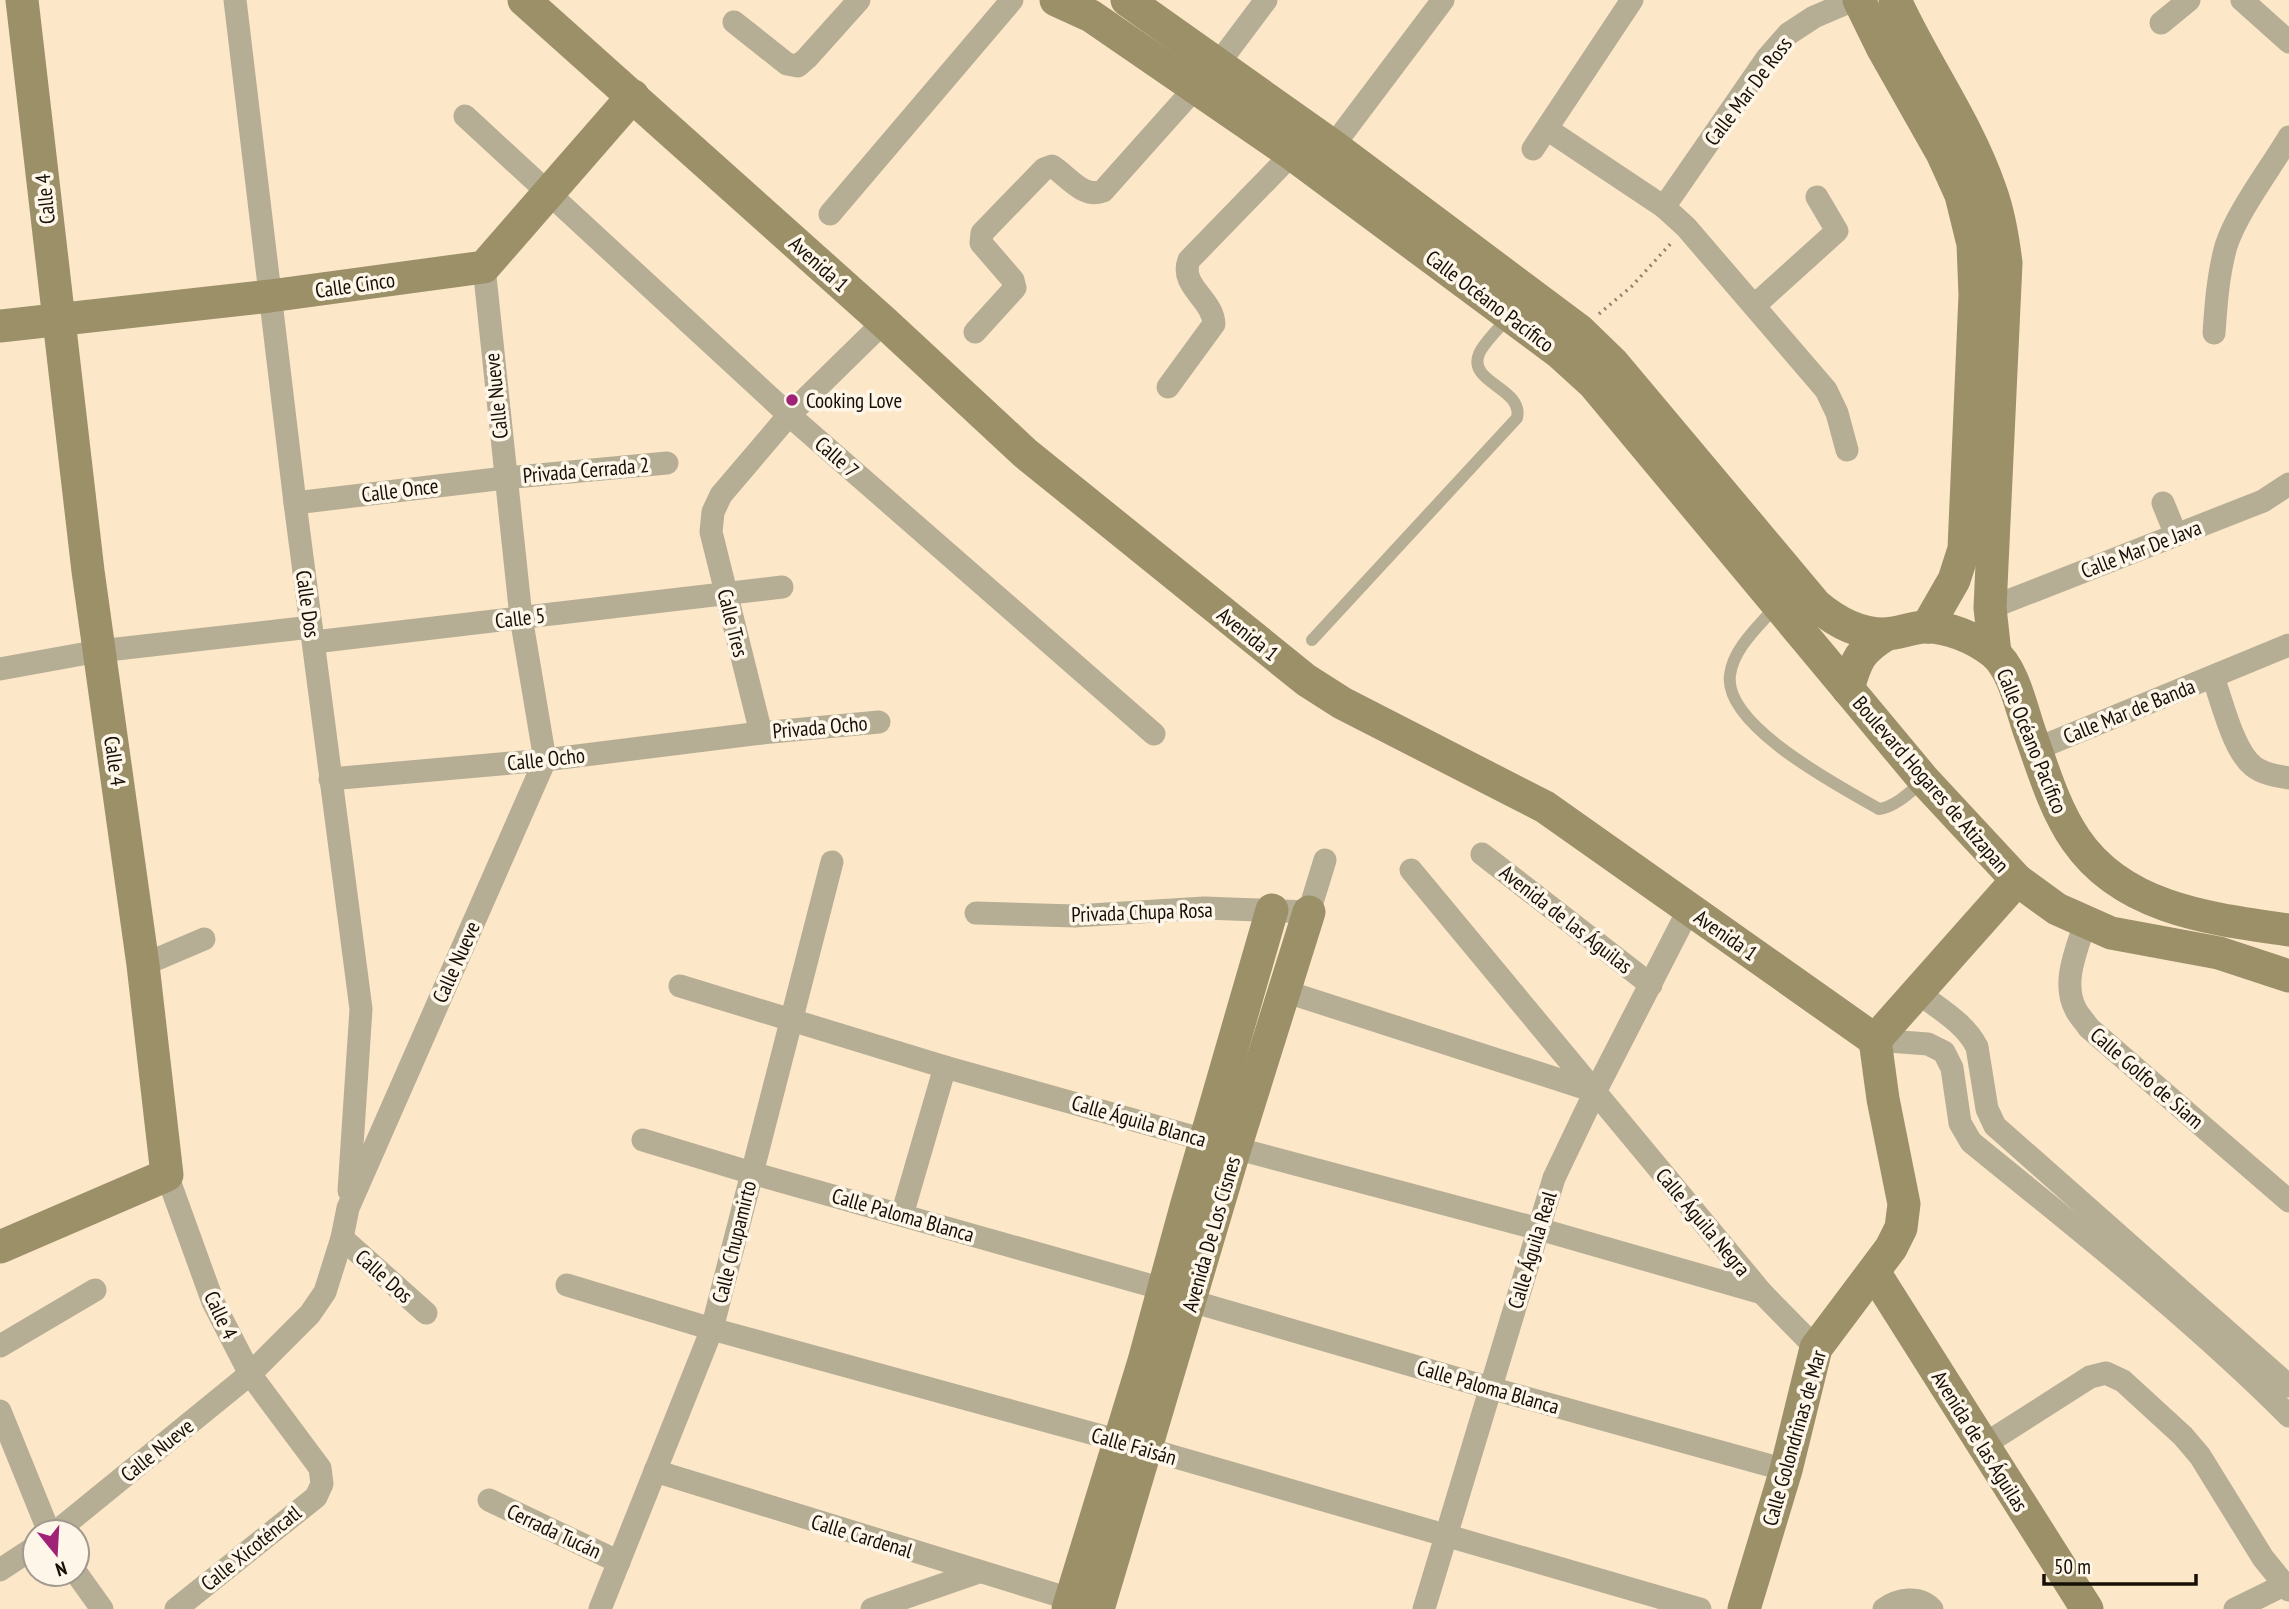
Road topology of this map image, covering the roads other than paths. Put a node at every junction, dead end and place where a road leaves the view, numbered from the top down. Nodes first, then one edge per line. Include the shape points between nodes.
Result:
1 (22, 0) edge
2 (236, 0) edge
3 (524, 0) edge
4 (859, 0) edge
5 (1012, 0) edge
6 (1056, 0) edge
7 (1127, 0) edge
8 (1266, 0) edge
9 (1443, 0) edge
10 (1632, 0) edge
11 (1854, 0) edge
12 (1859, 0) edge
13 (1895, 0) edge
14 (2189, 0) edge
15 (2242, 0) edge
16 (734, 22) dead end
17 (2161, 23) dead end
18 (2289, 42) edge
19 (1218, 64) junction
20 (1195, 88) junction
21 (633, 96) junction
22 (465, 116) dead end
23 (1547, 129) junction
24 (2289, 137) edge
25 (1334, 146) junction
26 (1533, 149) dead end
27 (1292, 154) junction
28 (548, 194) junction
29 (1817, 197) dead end
30 (1664, 207) junction
31 (831, 214) dead end
32 (1469, 266) junction
33 (484, 267) junction
34 (270, 296) junction
35 (1755, 305) junction
36 (1510, 316) junction
37 (58, 319) junction
38 (884, 321) junction
39 (0, 326) edge
40 (975, 332) dead end
41 (2214, 333) dead end
42 (1168, 387) dead end
43 (789, 415) junction
44 (1847, 450) dead end
45 (667, 463) dead end
46 (505, 478) junction
47 (2289, 484) edge
48 (295, 503) junction
49 (2163, 503) dead end
50 (2176, 535) junction
51 (782, 587) dead end
52 (725, 592) junction
53 (1778, 605) junction
54 (1990, 608) junction
55 (521, 617) junction
56 (1927, 627) junction
57 (312, 634) junction
58 (1887, 634) junction
59 (1312, 640) dead end
60 (2289, 645) edge
61 (99, 651) junction
62 (1994, 653) junction
63 (0, 669) edge
64 (2213, 677) junction
65 (1848, 689) junction
66 (879, 722) dead end
67 (761, 733) junction
68 (1154, 734) dead end
69 (2036, 749) junction
70 (545, 760) junction
71 (2289, 778) edge
72 (330, 779) junction
73 (1924, 780) junction
74 (1482, 854) dead end
75 (1325, 860) dead end
76 (832, 862) dead end
77 (1410, 870) dead end
78 (2017, 880) junction
79 (1689, 909) junction
80 (1272, 910) junction
81 (1309, 912) junction
82 (976, 913) dead end
83 (2085, 923) junction
84 (2289, 930) edge
85 (204, 939) dead end
86 (143, 965) junction
87 (2289, 976) edge
88 (1651, 985) junction
89 (680, 986) dead end
90 (1284, 991) junction
91 (1919, 993) junction
92 (1951, 1018) junction
93 (790, 1020) junction
94 (1875, 1041) junction
95 (1928, 1044) junction
96 (945, 1067) junction
97 (1595, 1092) junction
98 (1995, 1126) junction
99 (643, 1140) dead end
100 (1971, 1142) junction
101 (1220, 1144) junction
102 (752, 1173) junction
103 (167, 1175) junction
104 (2289, 1201) edge
105 (348, 1208) junction
106 (902, 1215) junction
107 (1539, 1229) junction
108 (2102, 1233) junction
109 (342, 1238) junction
110 (0, 1247) edge
111 (1874, 1272) junction
112 (567, 1285) dead end
113 (95, 1290) dead end
114 (1762, 1293) junction
115 (1177, 1295) junction
116 (426, 1313) dead end
117 (712, 1329) junction
118 (0, 1346) edge
119 (1816, 1348) junction
120 (250, 1374) junction
121 (2263, 1375) junction
122 (2289, 1386) edge
123 (1490, 1388) junction
124 (0, 1411) edge
125 (2289, 1416) edge
126 (1133, 1445) junction
127 (1982, 1446) junction
128 (1786, 1470) junction
129 (655, 1471) junction
130 (322, 1484) joint
131 (489, 1500) dead end
132 (43, 1518) edge
133 (74, 1518) edge
134 (1445, 1537) junction
135 (21, 1556) edge
136 (618, 1562) junction
137 (0, 1570) edge
138 (979, 1572) junction
139 (2287, 1587) edge
140 (87, 1588) edge
141 (1090, 1606) edge
142 (1884, 1608) edge
143 (102, 1609) edge
144 (176, 1609) edge
145 (600, 1609) edge
146 (872, 1609) edge
147 (1423, 1609) edge
148 (1700, 1609) edge
149 (1744, 1609) edge
150 (1932, 1609) edge
151 (2087, 1609) edge
152 (2235, 1609) edge

1 - 37 street, Calle 4
2 - 34 street, Calle Dos
3 - 21 street, Avenida 1
4 - 16 street via 798,66 787,64
5 - 31 street
6 - 20 street, Calle Océano Pacífico via 1091,16
7 - 19 street, Calle Océano Pacífico
8 - 19 street
9 - 25 street
10 - 23 street
11 - 30 street, Calle Mar De Ross via 1788,33
12 - 56 street via 1942,153 1961,195 1973,244 1975,295 1964,549 1954,580
13 - 54 street, Calle Océano Pacífico via 1970,142 2002,230 2006,263
14 - 17 street
15 - 18 street
19 - 25 street, Calle Océano Pacífico
20 - 27 street, Calle Océano Pacífico
20 - 40 street via 1103,191 1086,192 1052,166 982,233 981,243 1015,288
21 - 28 street
21 - 38 street, Avenida 1
22 - 28 street, Calle 7
23 - 26 street
23 - 30 street
24 - 41 street via 2227,244
25 - 32 street, Calle Océano Pacífico
27 - 32 street, Calle Océano Pacífico
27 - 42 street via 1189,260 1188,280 1210,306 1214,324
28 - 33 street
28 - 43 street, Calle 7
29 - 35 street via 1838,231
30 - 35 street
32 - 36 street, Calle Océano Pacífico
32 - 58 street, Calle Océano Pacífico via 1580,331 1613,363 1816,605 1837,622
33 - 34 street, Calle Cinco
33 - 46 street, Calle Nueve
34 - 37 street, Calle Cinco
34 - 48 street, Calle Dos
35 - 44 street via 1826,390 1838,413
36 - 53 street, Calle Océano Pacífico via 1593,383
36 - 59 lane via 1479,354 1478,365 1481,373 1514,400 1517,418
37 - 39 street, Calle Cinco
37 - 61 street, Calle 4
38 - 43 street
38 - 79 street, Avenida 1 via 1025,453 1306,680 1545,807
43 - 52 street, Calle Tres via 721,495 713,512 711,532
43 - 68 street, Calle 7
45 - 46 street, Privada Cerrada 2
46 - 48 street, Calle Once
46 - 55 street, Calle Nueve
47 - 50 street, Calle Mar De Java via 2263,501
48 - 57 street, Calle Dos
49 - 50 street
50 - 54 street, Calle Mar De Java
51 - 52 street, Calle 5
52 - 55 street, Calle 5
52 - 67 street, Calle Tres
53 - 65 street, Calle Océano Pacífico
53 - 73 lane via 1737,655 1729,676 1734,700 1752,725 1816,773 1879,809 1902,799
54 - 62 street, Calle Océano Pacífico
55 - 57 street, Calle 5
55 - 70 street, Calle Nueve
56 - 58 street, Calle Océano Pacífico
56 - 62 street, Calle Océano Pacífico via 1952,631
57 - 61 street
57 - 72 street, Calle Dos
58 - 65 street via 1860,654
60 - 64 street
61 - 63 street
61 - 86 street, Calle 4
62 - 69 street, Calle Océano Pacífico via 2008,673
64 - 69 street, Calle Mar de Banda
64 - 71 street, Calle Mar de Banda via 2239,748 2253,766
65 - 73 street, Boulevard Hogares de Atizapan
66 - 67 street, Privada Ocho
67 - 70 street, Calle Ocho
69 - 84 street, Calle Océano Pacífico via 2075,840 2121,883 2182,912
70 - 72 street, Calle Ocho
70 - 105 street, Calle Nueve
72 - 105 street, Calle Dos via 361,1009
73 - 78 street, Boulevard Hogares de Atizapan
74 - 88 street, Avenida de las Águilas
75 - 81 street, Avenida De Los Cisnes
76 - 93 street, Calle Chupamirto
77 - 97 street, Calle Águila Negra
78 - 83 street, Boulevard Hogares de Atizapan
78 - 91 street
79 - 88 street, Calle Águila Real
79 - 94 street, Avenida 1
80 - 81 street, Privada Chupa Rosa
80 - 82 street, Privada Chupa Rosa via 1204,908 1075,916
80 - 101 street, Avenida De Los Cisnes
81 - 90 street, Avenida De Los Cisnes
83 - 87 street, Boulevard Hogares de Atizapan via 2122,935 2218,953
83 - 104 street, Calle Golfo de Siam via 2070,986 2075,1009 2089,1028
85 - 86 street
86 - 103 street, Calle 4
88 - 97 street, Calle Águila Real
89 - 93 street, Calle Águila Blanca
90 - 97 street
90 - 101 street, Avenida De Los Cisnes
91 - 92 street
91 - 94 street
92 - 95 street
92 - 98 street via 1965,1029 1976,1048 1987,1109
93 - 96 street, Calle Águila Blanca
93 - 102 street, Calle Chupamirto
94 - 95 street
94 - 111 street, Calle Golondrinas de Mar via 1904,1204 1901,1228
95 - 100 street via 1949,1059 1960,1123
96 - 101 street, Calle Águila Blanca
96 - 106 street
97 - 107 street, Calle Águila Real via 1554,1178
97 - 114 street, Calle Águila Negra
98 - 100 street
98 - 108 street
99 - 102 street, Calle Paloma Blanca
100 - 108 street
101 - 107 street, Calle Águila Blanca
101 - 115 street, Avenida De Los Cisnes
102 - 106 street, Calle Paloma Blanca
102 - 117 street, Calle Chupamirto
103 - 110 street
103 - 120 street, Calle 4 via 213,1302
105 - 109 street, Calle Nueve
106 - 115 street, Calle Paloma Blanca
107 - 114 street, Calle Águila Blanca
107 - 123 street, Calle Águila Real
108 - 121 street
109 - 116 street, Calle Dos
109 - 120 street, Calle Nueve via 325,1292 310,1314
111 - 119 street, Calle Golondrinas de Mar
111 - 127 street, Avenida de las Águilas
112 - 117 street, Calle Faisán
113 - 118 street
114 - 119 street, Calle Águila Negra
115 - 123 street, Calle Paloma Blanca
115 - 126 street, Avenida De Los Cisnes
117 - 126 street, Calle Faisán
117 - 129 street, Calle Chupamirto
119 - 128 street, Calle Golondrinas de Mar
120 - 130 street, Calle 4 via 320,1468
120 - 133 street, Calle Nueve
121 - 122 street
121 - 125 street
123 - 128 street, Calle Paloma Blanca
123 - 134 street, Calle Águila Real
124 - 132 street
126 - 134 street, Calle Faisán
126 - 141 street, Avenida De Los Cisnes
127 - 139 street via 2090,1377 2106,1373 2123,1381 2200,1456 2263,1558
127 - 151 street, Avenida de las Águilas
128 - 149 street, Calle Golondrinas de Mar
129 - 136 street, Calle Chupamirto
129 - 138 street, Calle Cardenal
130 - 144 street, Calle Xicoténcatl via 316,1497
131 - 136 street, Cerrada Tucán
134 - 147 street, Calle Águila Real
134 - 148 street, Calle Faisán
135 - 137 street
136 - 145 street, Calle Chupamirto
138 - 141 street, Calle Cardenal
138 - 146 street
139 - 152 street
140 - 143 street
142 - 150 street via 1909,1599

